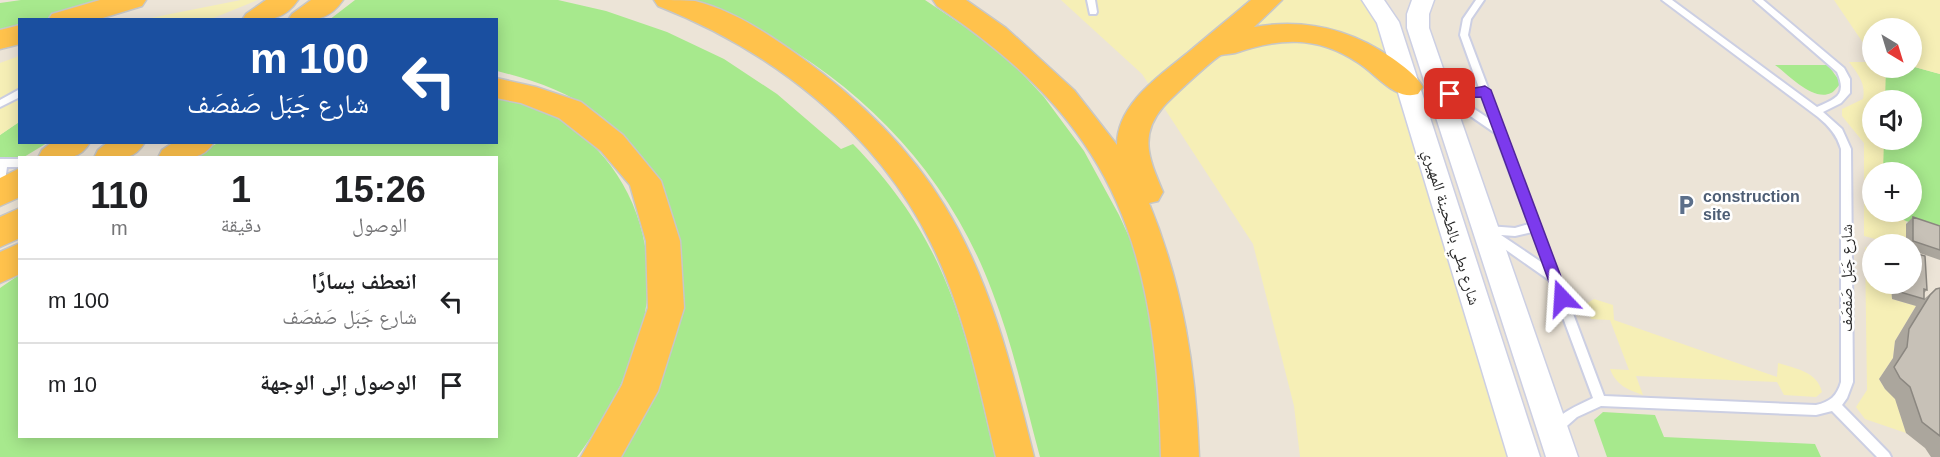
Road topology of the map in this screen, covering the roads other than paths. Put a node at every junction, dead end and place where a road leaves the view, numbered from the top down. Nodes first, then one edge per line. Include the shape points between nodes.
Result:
1 (132, 0) edge
2 (284, 0) edge
3 (329, 0) edge
4 (668, 0) edge
5 (947, 0) edge
6 (1091, 0) edge
7 (1268, 0) edge
8 (1373, 0) edge
9 (1423, 0) edge
10 (1480, 0) edge
11 (1666, 0) edge
12 (1758, 0) edge
13 (1093, 12) dead end
14 (69, 18) edge
15 (259, 18) edge
16 (305, 18) edge
17 (18, 35) edge
18 (0, 40) edge
19 (1205, 54) junction
20 (1408, 87) junction
21 (498, 88) edge
22 (1437, 89) junction
23 (1485, 90) junction
24 (18, 93) edge
25 (0, 104) edge
26 (1815, 111) junction
27 (1500, 131) junction
28 (72, 144) edge
29 (127, 144) edge
30 (196, 144) edge
31 (56, 156) edge
32 (112, 156) edge
33 (175, 156) edge
34 (18, 165) edge
35 (5, 175) edge
36 (0, 181) edge
37 (18, 221) edge
38 (1535, 227) junction
39 (1485, 230) junction
40 (0, 234) edge
41 (18, 257) edge
42 (0, 269) edge
43 (1554, 278) junction
44 (1600, 401) junction
45 (1834, 405) junction
46 (1553, 431) junction
47 (600, 457) edge
48 (1015, 457) edge
49 (1180, 457) edge
50 (1194, 457) edge
51 (1524, 457) edge
52 (1562, 457) edge
53 (1885, 457) edge

1 - 14 highway
2 - 15 highway
3 - 16 highway
4 - 48 highway via 772,51 849,112 904,174 932,212 949,244 972,306
5 - 49 highway via 985,25 1040,72 1083,121 1116,169 1153,256 1169,325 1180,400
6 - 13 lane
7 - 19 highway
8 - 20 street, شارع بطي بالطحينة المهيري via 1388,22
9 - 22 street, شارع بطي بالطحينة المهيري via 1418,28
10 - 23 lane via 1467,19 1464,35
11 - 26 lane, شارع جَبَل صَفصَف
12 - 26 lane via 1841,70 1848,82 1847,93 1839,101
17 - 18 highway
19 - 20 highway via 1256,34 1281,30 1307,32 1359,51 1386,67
19 - 50 highway via 1149,103 1136,121 1132,138 1137,168 1167,239 1188,331 1197,409
20 - 51 street, شارع بطي بالطحينة المهيري
21 - 47 highway via 570,110 612,143 645,181 663,241 666,308 639,391
22 - 23 lane via 1463,95
22 - 27 lane
22 - 39 street, شارع بطي بالطحينة المهيري
23 - 27 lane
24 - 25 lane
26 - 45 lane, شارع جَبَل صَفصَف via 1838,130 1846,149 1847,382 1845,394
27 - 38 lane
28 - 31 highway
29 - 32 highway
30 - 33 highway
34 - 35 lane
35 - 36 lane
37 - 40 highway
38 - 39 lane via 1515,232
38 - 43 lane
39 - 43 lane
39 - 46 street, شارع بطي بالطحينة المهيري
41 - 42 highway
43 - 44 lane
44 - 45 lane via 1816,410
44 - 46 lane via 1573,413
45 - 53 lane
46 - 52 street, شارع بطي بالطحينة المهيري

